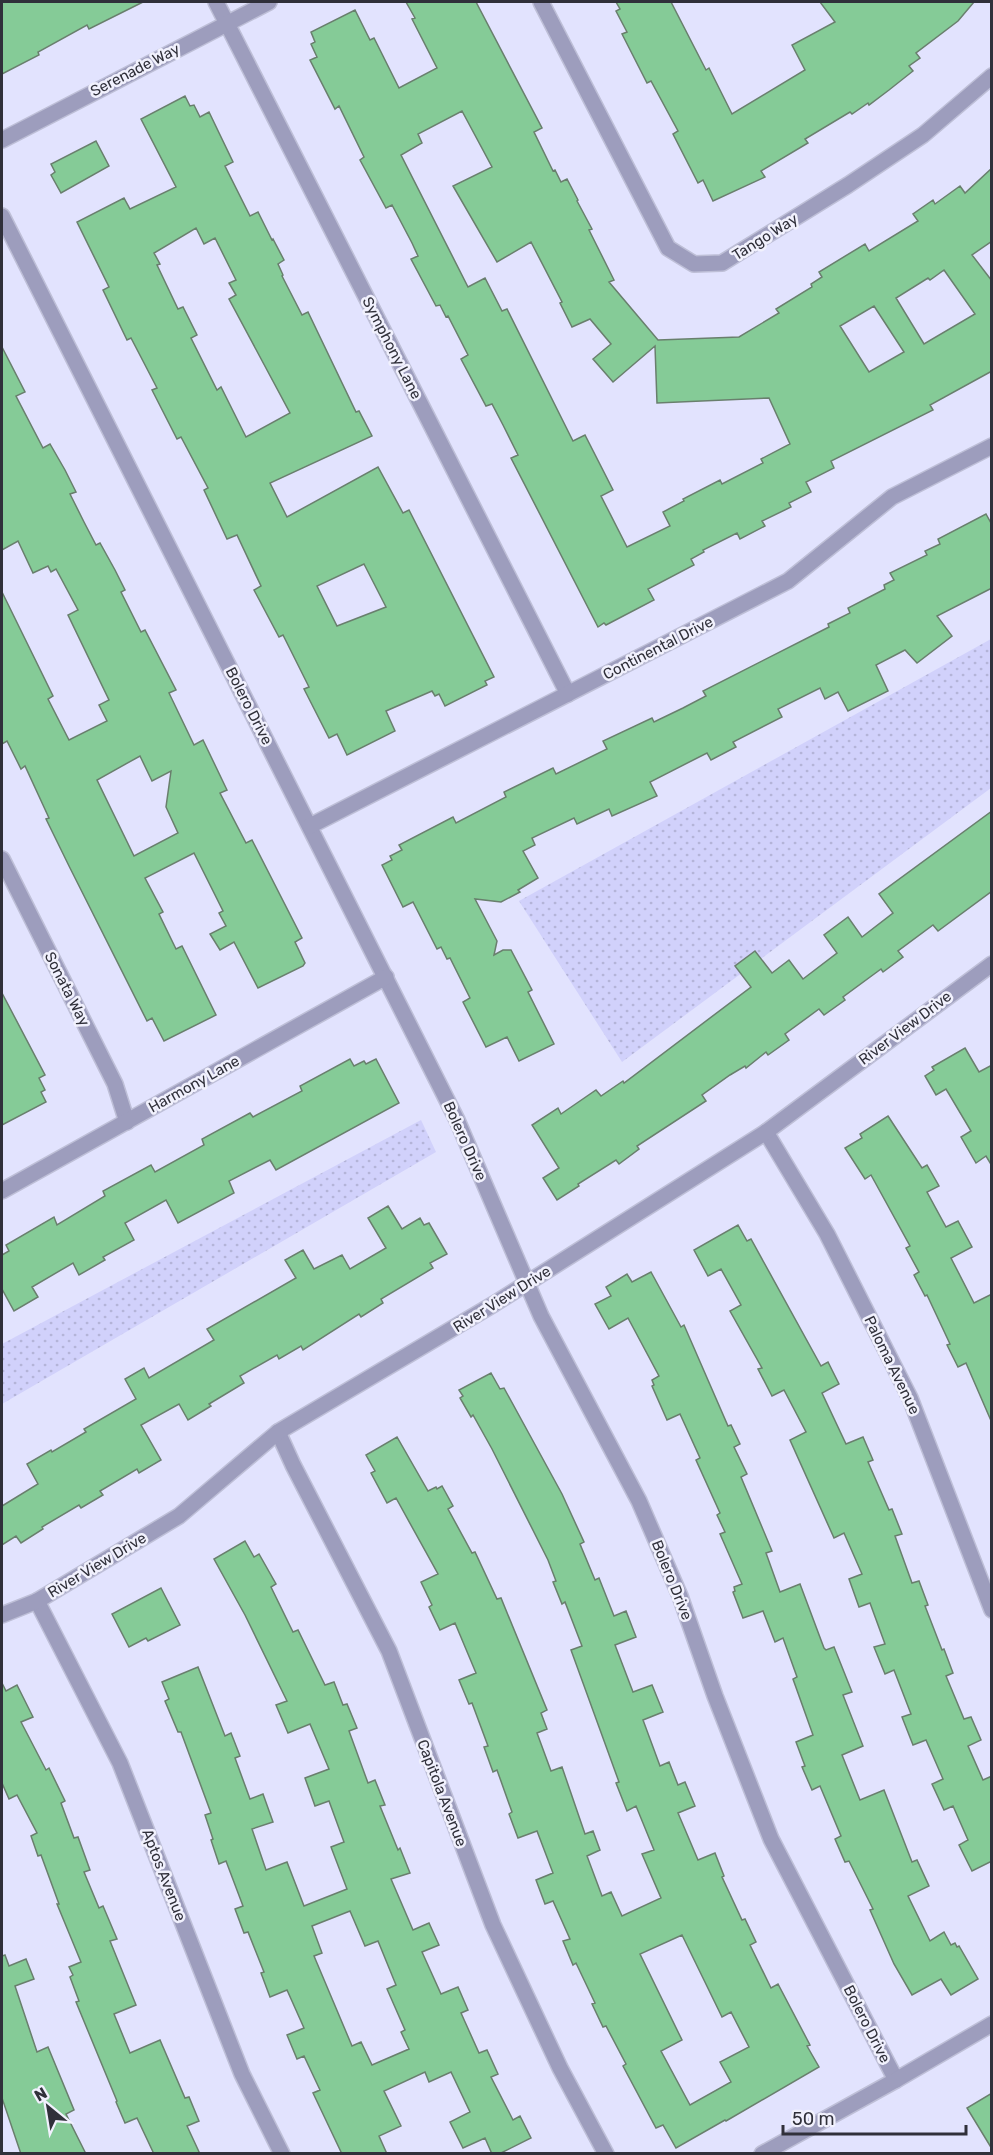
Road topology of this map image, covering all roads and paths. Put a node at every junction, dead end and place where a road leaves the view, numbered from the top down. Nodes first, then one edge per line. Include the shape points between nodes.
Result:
1 (216, 2) edge
2 (270, 2) edge
3 (541, 2) edge
4 (227, 23) junction
5 (992, 76) edge
6 (2, 140) edge
7 (2, 216) edge
8 (992, 446) edge
9 (568, 694) junction
10 (310, 826) junction
11 (2, 859) edge
12 (992, 964) edge
13 (386, 977) junction
14 (127, 1122) junction
15 (766, 1132) junction
16 (2, 1191) edge
17 (527, 1283) junction
18 (278, 1432) junction
19 (37, 1601) junction
20 (992, 1610) edge
21 (2, 1615) edge
22 (992, 2024) edge
23 (896, 2080) junction
24 (282, 2154) edge
25 (606, 2154) edge
26 (762, 2154) edge

1 - 4 street, Symphony Lane
2 - 4 street, Serenade Way
3 - 5 street, Tango Way via 668,248 694,264 722,263 848,185 923,135
4 - 6 street, Serenade Way
4 - 9 street, Symphony Lane
7 - 10 street, Bolero Drive
8 - 9 street, Continental Drive via 892,497 788,581
9 - 10 street, Continental Drive
10 - 13 street, Bolero Drive
11 - 14 street, Sonata Way via 115,1084
12 - 15 street, River View Drive
13 - 14 street, Harmony Lane
13 - 17 street, Bolero Drive via 457,1120
14 - 16 street, Harmony Lane
15 - 17 street, River View Drive
15 - 20 street, Paloma Avenue via 827,1234 910,1398
17 - 18 street, River View Drive
17 - 23 street, Bolero Drive via 639,1501 676,1585 771,1839
18 - 19 street, River View Drive via 179,1516
18 - 25 street, Capitola Avenue via 389,1651 493,1924 560,2068
19 - 21 street, River View Drive
19 - 24 street, Aptos Avenue via 120,1763 242,2074
22 - 23 street
23 - 26 street

